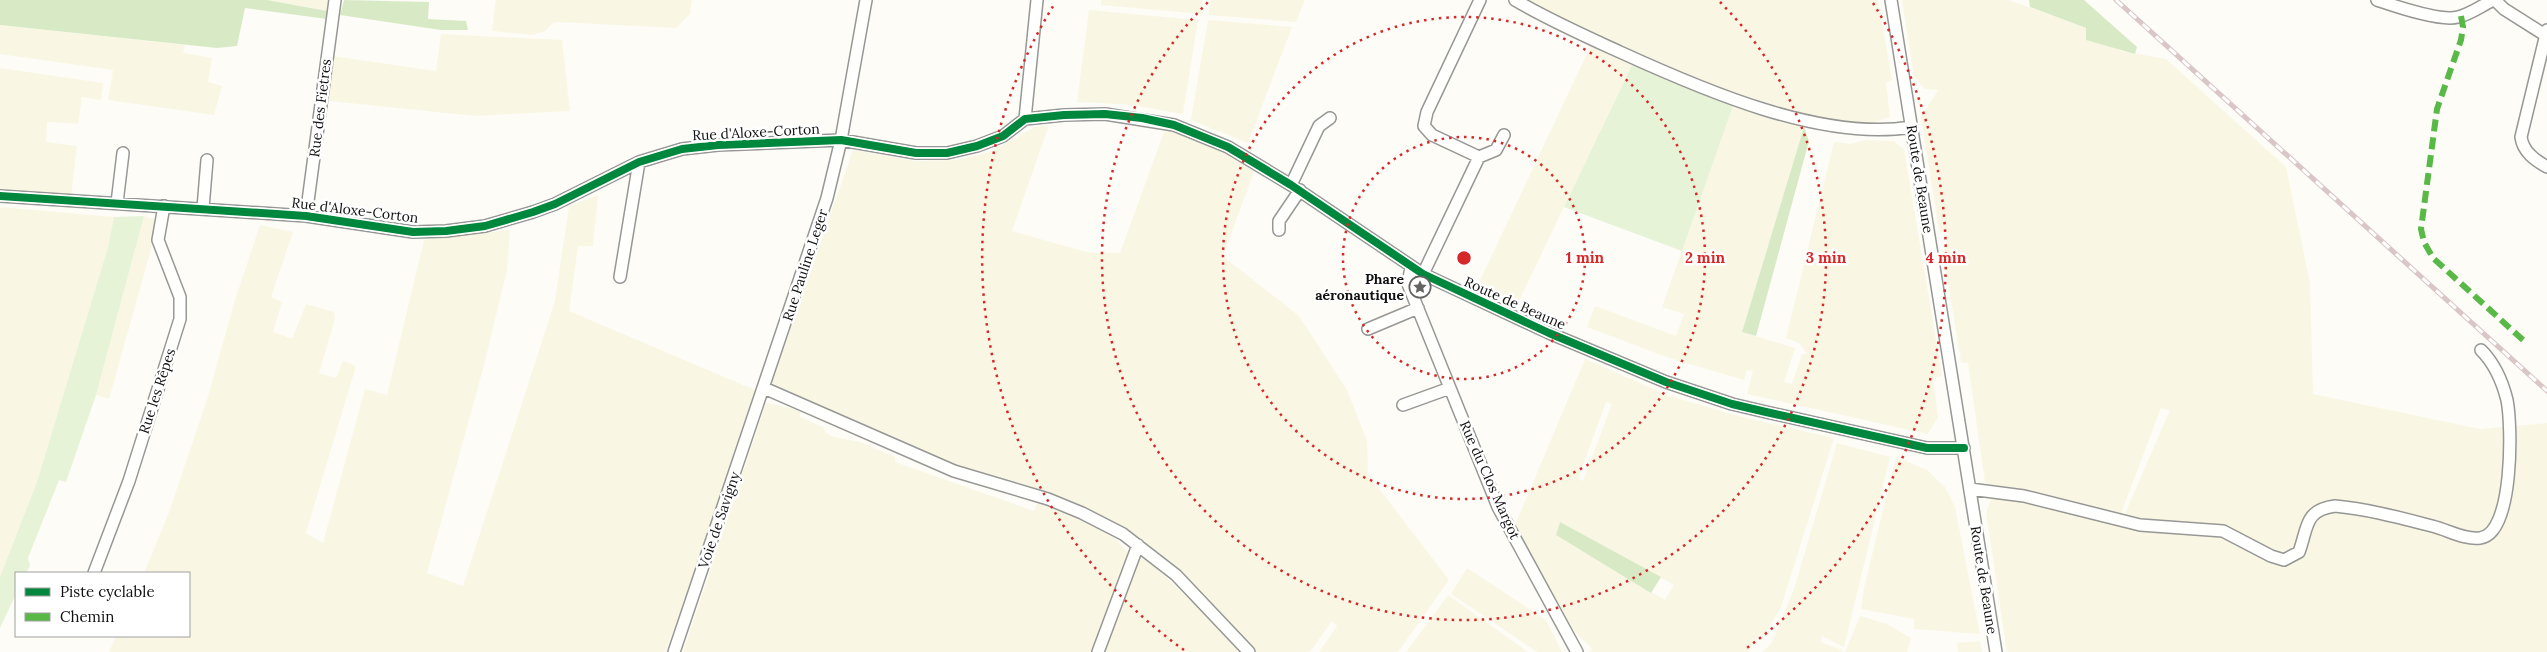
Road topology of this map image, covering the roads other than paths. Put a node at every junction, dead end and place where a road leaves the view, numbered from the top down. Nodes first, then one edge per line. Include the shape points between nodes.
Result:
1 (335, 0) edge
2 (866, 0) edge
3 (1037, 0) edge
4 (1480, 0) edge
5 (1514, 0) edge
6 (1891, 0) edge
7 (2377, 0) edge
8 (2494, 0) edge
9 (2409, 5) edge
10 (2546, 32) edge
11 (1330, 118) dead end
12 (1025, 119) junction
13 (1911, 127) junction
14 (1504, 135) dead end
15 (842, 140) junction
16 (123, 153) dead end
17 (1480, 157) junction
18 (207, 160) dead end
19 (640, 162) junction
20 (2547, 167) edge
21 (1296, 188) junction
22 (0, 196) edge
23 (117, 203) junction
24 (164, 206) junction
25 (203, 208) junction
26 (306, 216) junction
27 (1280, 230) dead end
28 (1411, 267) junction
29 (1423, 274) junction
30 (620, 277) dead end
31 (1418, 308) junction
32 (1368, 329) dead end
33 (2482, 350) dead end
34 (764, 388) junction
35 (1450, 388) junction
36 (1404, 405) dead end
37 (1964, 448) junction
38 (1970, 489) junction
39 (1138, 544) junction
40 (94, 572) edge
41 (674, 652) edge
42 (1098, 652) edge
43 (1249, 652) edge
44 (1577, 652) edge
45 (1996, 652) edge

1 - 26 street, Rue des Fietres
2 - 15 street, Rue Pauline Leger
3 - 12 street
4 - 17 street via 1427,112 1424,126 1432,135
5 - 13 street via 1679,79 1725,96 1813,122 1855,130
6 - 13 street, Route de Beaune
7 - 9 street
8 - 9 street via 2457,18
8 - 10 street via 2504,10
10 - 20 street via 2521,137 2530,156
11 - 21 street via 1319,126
12 - 15 street, Rue d'Aloxe-Corton via 1003,136 947,153 916,154
12 - 21 street, Route de Beaune via 1105,114 1174,125 1228,147
13 - 37 street, Route de Beaune
14 - 17 street via 1496,150
15 - 19 street, Rue d'Aloxe-Corton via 718,145 682,149
15 - 34 street, Rue Pauline Leger via 827,198
16 - 23 street
17 - 29 street
18 - 25 street
19 - 26 street, Rue d'Aloxe-Corton via 555,204 485,226 413,232
19 - 30 street
21 - 27 street via 1279,221
21 - 28 street, Route de Beaune
22 - 23 street, Rue d'Aloxe-Corton
23 - 24 street, Rue d'Aloxe-Corton
24 - 25 street, Rue d'Aloxe-Corton
24 - 40 street, Rue les Rêpes via 158,240 180,297 180,319 129,481
25 - 26 street, Rue d'Aloxe-Corton
28 - 29 street, Route de Beaune
28 - 31 street, Rue du Clos Margot via 1408,284
29 - 37 street, Route de Beaune via 1549,333 1666,382 1732,404 1927,448
31 - 32 street
31 - 35 street, Rue du Clos Margot
33 - 38 street via 2492,361 2502,383 2511,430 2509,467 2500,517 2492,533 2486,537 2465,537 2406,519 2335,506 2312,516 2299,552 2284,560 2223,531 2140,525 2017,495
34 - 39 street via 954,472 1082,512
34 - 41 street, Voie de Savigny
35 - 36 street
35 - 44 street, Rue du Clos Margot via 1498,507
37 - 38 street, Route de Beaune
38 - 45 street, Route de Beaune
39 - 42 street
39 - 43 street via 1204,603

